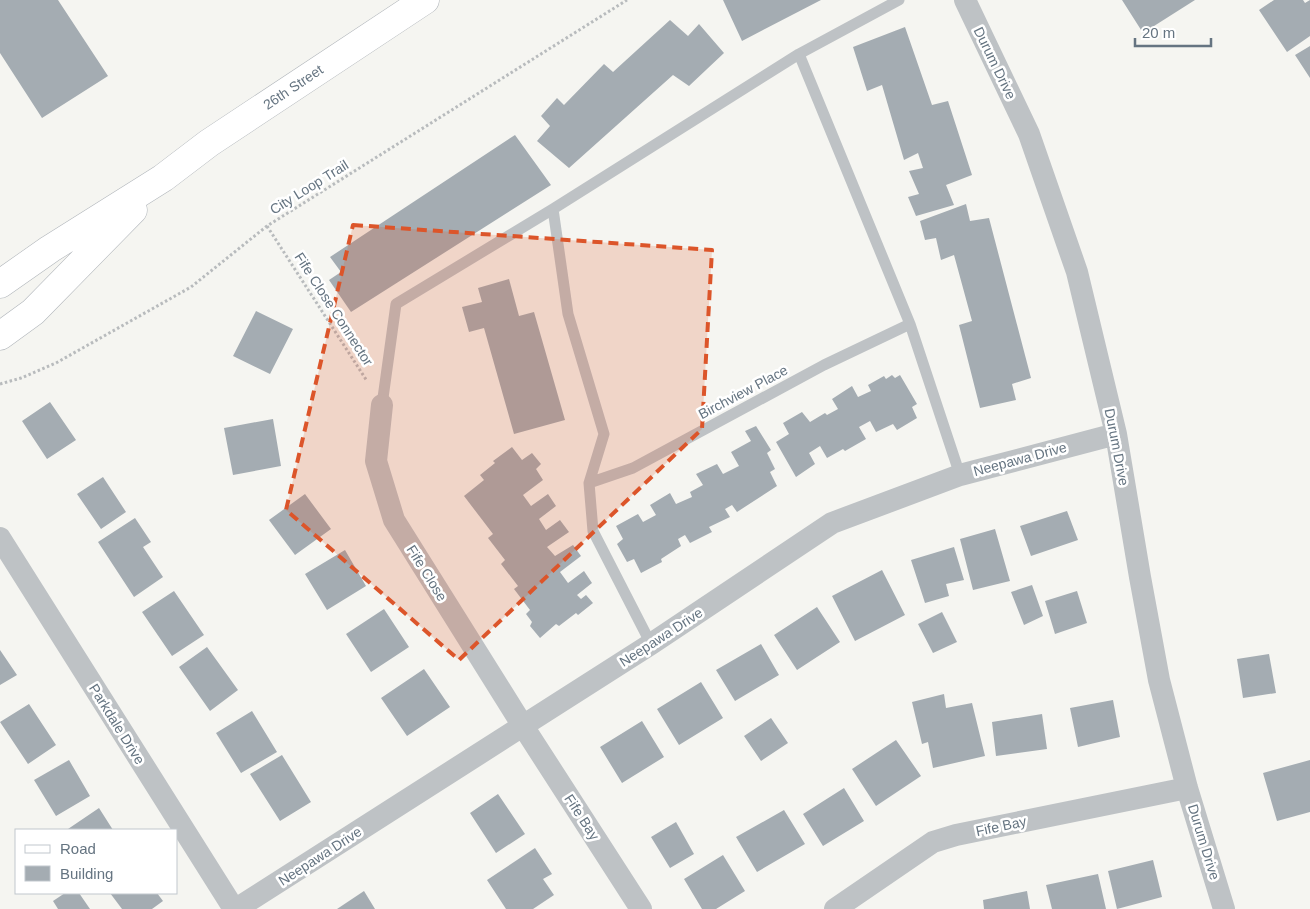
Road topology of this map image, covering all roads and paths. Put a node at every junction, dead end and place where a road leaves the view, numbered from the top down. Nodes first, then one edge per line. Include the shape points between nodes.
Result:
1 (425, 0) edge
2 (627, 0) edge
3 (899, 0) edge
4 (965, 0) edge
5 (799, 54) junction
6 (163, 178) junction
7 (553, 209) junction
8 (267, 226) junction
9 (0, 284) edge
10 (910, 324) junction
11 (0, 336) edge
12 (0, 384) edge
13 (382, 404) junction
14 (1116, 434) junction
15 (960, 475) junction
16 (589, 483) junction
17 (0, 538) edge
18 (651, 644) junction
19 (523, 726) junction
20 (1187, 788) junction
21 (235, 909) edge
22 (642, 909) edge
23 (834, 909) edge
24 (1224, 909) edge

1 - 6 street, 26th Street via 209,143
2 - 8 path, City Loop Trail
3 - 5 lane
4 - 14 street, Durum Drive via 1029,134 1074,263
5 - 7 lane
5 - 10 lane
6 - 9 street, 26th Street
6 - 11 street, 26th Street via 33,312
7 - 13 lane via 396,304
7 - 16 lane via 568,314 604,434
8 - 12 path, City Loop Trail via 191,287 56,363
8 - 13 path, Fife Close Connector
10 - 15 lane
10 - 16 lane, Birchview Place via 824,365 633,468
13 - 19 street, Fife Close via 376,461 394,520
14 - 15 street, Neepawa Drive
14 - 20 street, Durum Drive via 1159,680
15 - 18 street, Neepawa Drive via 832,523
16 - 18 lane via 594,531
17 - 21 street, Parkdale Drive
18 - 19 street, Neepawa Drive
19 - 21 street, Neepawa Drive
19 - 22 street, Fife Bay
20 - 23 street, Fife Bay via 933,842
20 - 24 street, Durum Drive

